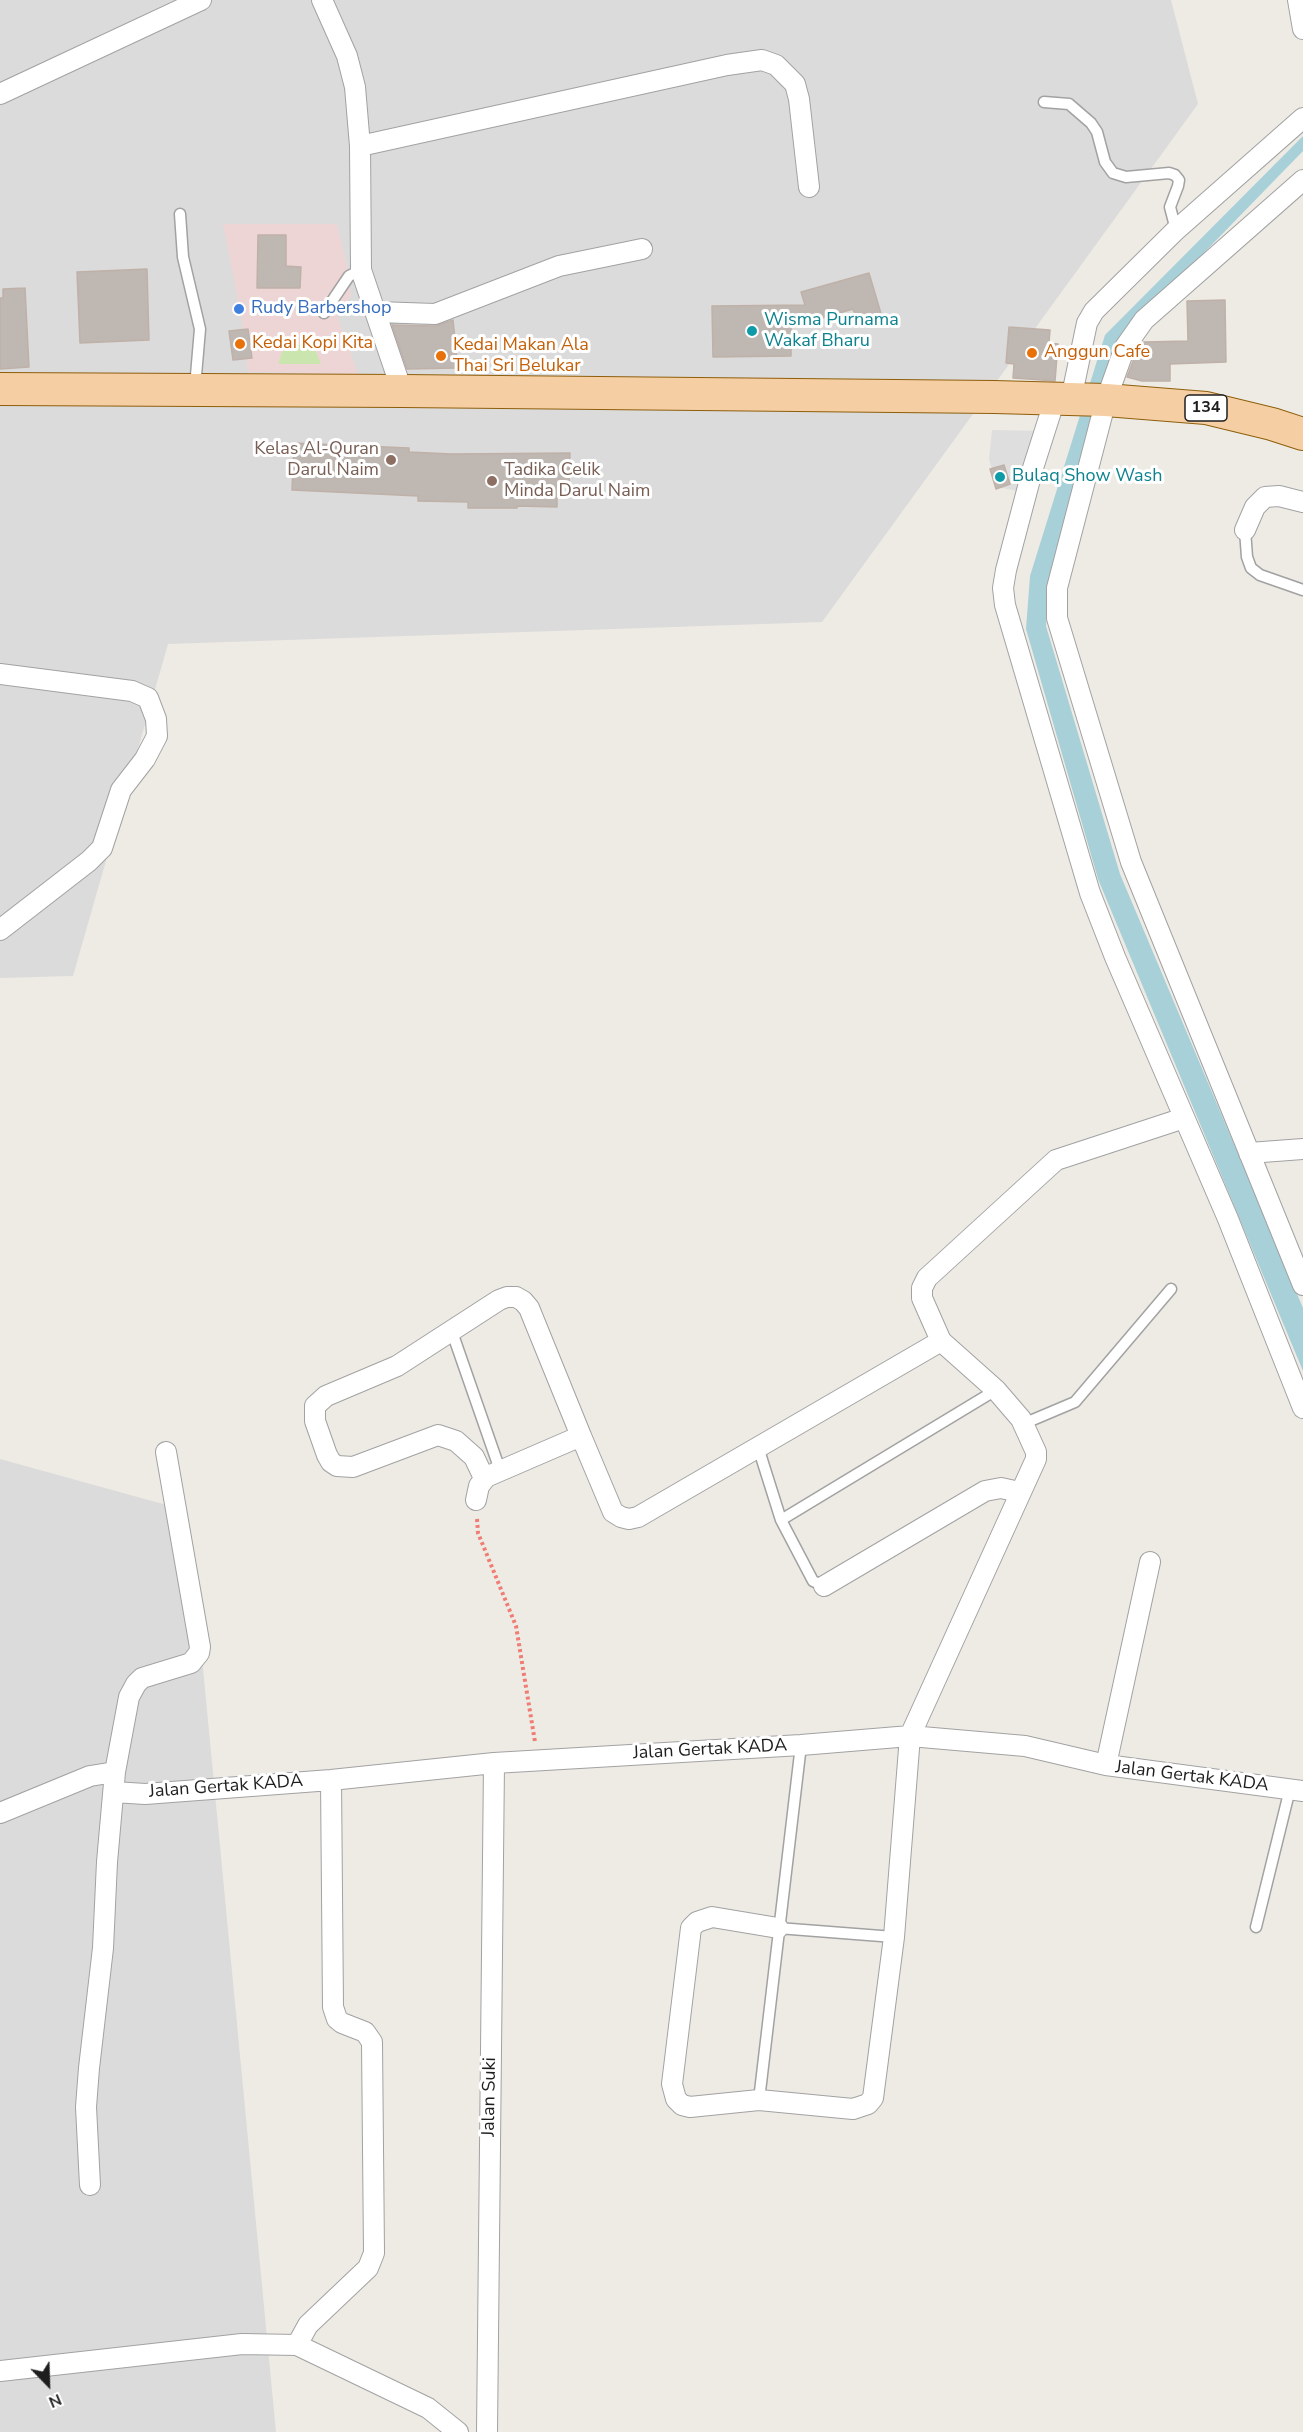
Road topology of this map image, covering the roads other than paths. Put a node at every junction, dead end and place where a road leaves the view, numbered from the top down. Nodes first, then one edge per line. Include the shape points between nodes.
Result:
1 (201, 0) edge
2 (322, 0) edge
3 (1298, 0) edge
4 (1303, 29) edge
5 (0, 94) edge
6 (1044, 102) dead end
7 (1303, 118) edge
8 (360, 146) junction
9 (1303, 180) edge
10 (809, 187) dead end
11 (180, 214) dead end
12 (1176, 230) junction
13 (642, 249) dead end
14 (361, 270) junction
15 (375, 312) junction
16 (324, 313) dead end
17 (0, 389) edge
18 (195, 390) junction
19 (402, 391) junction
20 (1063, 399) junction
21 (1106, 400) junction
22 (1303, 434) edge
23 (1303, 502) edge
24 (1245, 530) joint
25 (1303, 590) edge
26 (0, 674) edge
27 (0, 930) edge
28 (1185, 1118) junction
29 (1303, 1149) edge
30 (1249, 1153) junction
31 (1303, 1285) edge
32 (1171, 1289) dead end
33 (452, 1332) junction
34 (941, 1341) junction
35 (996, 1390) junction
36 (1303, 1408) edge
37 (1023, 1424) junction
38 (581, 1436) junction
39 (758, 1447) junction
40 (166, 1452) dead end
41 (492, 1474) junction
42 (1019, 1492) junction
43 (476, 1500) road end
44 (781, 1520) junction
45 (1150, 1562) dead end
46 (824, 1586) joint
47 (910, 1736) junction
48 (801, 1745) junction
49 (494, 1762) junction
50 (1106, 1765) junction
51 (115, 1772) junction
52 (331, 1780) junction
53 (1297, 1790) edge
54 (114, 1792) junction
55 (0, 1813) edge
56 (1256, 1927) dead end
57 (778, 1928) junction
58 (894, 1937) junction
59 (759, 2100) junction
60 (90, 2185) dead end
61 (297, 2345) junction
62 (0, 2371) edge
63 (458, 2432) edge
64 (486, 2432) edge

1 - 5 street
2 - 8 street via 356,87
3 - 4 street
6 - 12 lane via 1070,104 1090,123 1113,173 1126,177 1175,175 1179,180 1170,207
7 - 12 street
8 - 10 street via 762,60 776,65 795,84
8 - 14 street
9 - 21 street via 1144,320 1125,347
11 - 18 lane via 183,257 200,329
12 - 20 street via 1094,310
13 - 15 street via 559,266 435,314
14 - 15 street
14 - 16 lane via 349,276
15 - 19 street
17 - 18 main road, 134
18 - 19 main road, 134
19 - 20 main road, 134
20 - 21 main road, 134
20 - 28 street via 1033,468 1006,570 1005,605 1090,893
21 - 22 main road, 134 via 1206,408
21 - 30 street via 1058,588 1057,618 1131,862
23 - 24 street via 1265,497 1255,507
24 - 25 lane via 1246,557 1251,568
26 - 27 street via 132,691 148,698 156,718 157,736 121,790 102,848
28 - 34 street via 1053,1162 924,1283 922,1298
28 - 36 street
29 - 30 street
30 - 31 street
32 - 37 lane via 1075,1402
33 - 38 street via 499,1300 516,1297 524,1301
33 - 41 lane
33 - 41 street via 397,1366 320,1400 313,1414 327,1455 337,1466 353,1467 444,1436 456,1441
34 - 35 street
34 - 39 street
35 - 37 street
35 - 44 lane
37 - 42 street via 1036,1459
38 - 39 street via 613,1512 629,1519
38 - 41 street
39 - 44 lane
40 - 51 street via 200,1647 191,1663 151,1674 136,1684 129,1696
41 - 43 street via 478,1486
42 - 46 street via 1001,1488 985,1491
42 - 47 street
44 - 46 lane via 813,1581
45 - 50 street
47 - 48 street, Jalan Gertak KADA
47 - 50 street, Jalan Gertak KADA via 1026,1746
47 - 58 street
48 - 49 street, Jalan Gertak KADA
48 - 57 lane
49 - 52 street, Jalan Gertak KADA
49 - 64 street, Jalan Suki
50 - 53 street, Jalan Gertak KADA
51 - 54 street
51 - 55 street via 90,1776
52 - 54 street, Jalan Gertak KADA via 145,1794
52 - 61 street via 333,2007 337,2019 365,2032 372,2042 374,2253 368,2268 308,2325
53 - 56 lane
54 - 60 street via 104,1940 86,2107
57 - 58 lane
57 - 59 lane
57 - 59 street via 712,1917 691,1928 672,2084 676,2099 690,2107
58 - 59 street via 876,2090 868,2104 853,2109
61 - 62 street via 242,2344
61 - 63 street via 428,2408

